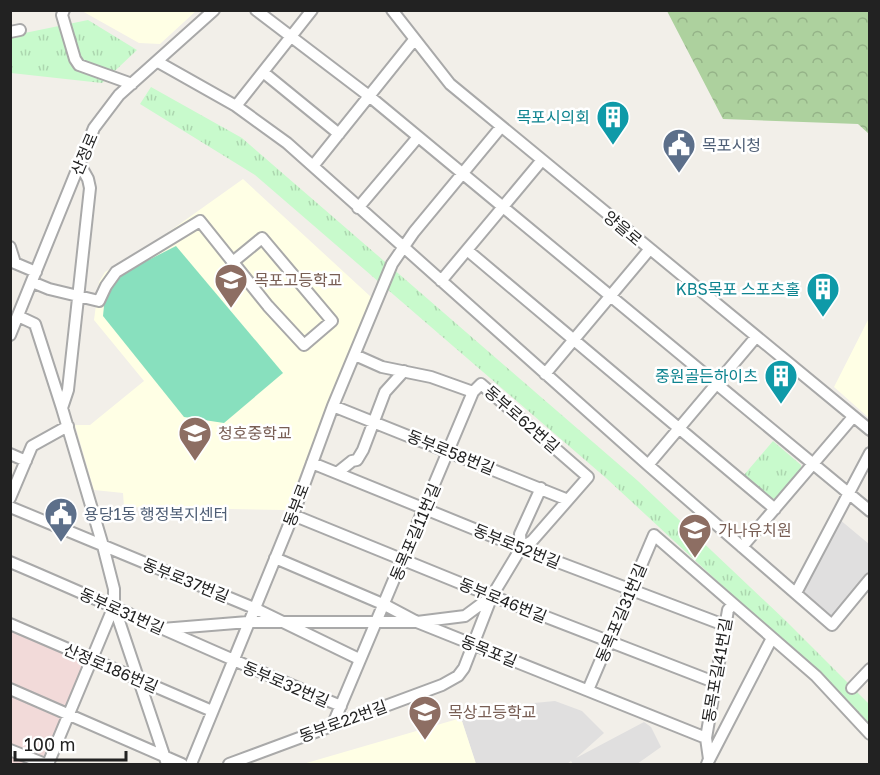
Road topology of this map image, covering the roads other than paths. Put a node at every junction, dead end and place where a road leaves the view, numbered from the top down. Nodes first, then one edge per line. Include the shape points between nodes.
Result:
1 (64, 10) edge
2 (214, 10) edge
3 (256, 10) edge
4 (312, 10) edge
5 (392, 10) edge
6 (291, 36) junction
7 (414, 40) junction
8 (158, 62) junction
9 (263, 72) junction
10 (132, 84) junction
11 (369, 96) junction
12 (236, 106) junction
13 (501, 127) junction
14 (339, 134) junction
15 (418, 137) junction
16 (542, 160) junction
17 (80, 163) junction
18 (313, 166) junction
19 (462, 173) junction
20 (503, 207) junction
21 (358, 208) junction
22 (10, 247) edge
23 (403, 247) junction
24 (467, 250) junction
25 (649, 250) junction
26 (234, 261) junction
27 (13, 262) edge
28 (34, 277) junction
29 (441, 281) junction
30 (78, 296) junction
31 (610, 296) junction
32 (18, 316) junction
33 (10, 335) edge
34 (756, 337) junction
35 (574, 340) junction
36 (355, 355) junction
37 (404, 370) junction
38 (545, 374) junction
39 (716, 384) junction
40 (473, 392) junction
41 (333, 406) junction
42 (62, 408) junction
43 (853, 417) junction
44 (373, 422) junction
45 (68, 426) junction
46 (679, 428) junction
47 (870, 430) edge
48 (449, 451) junction
49 (870, 453) edge
50 (10, 454) edge
51 (26, 461) junction
52 (812, 463) junction
53 (312, 464) junction
54 (648, 465) junction
55 (337, 473) junction
56 (541, 488) junction
57 (849, 493) junction
58 (10, 498) edge
59 (568, 500) junction
60 (10, 507) edge
61 (775, 508) junction
62 (425, 509) junction
63 (870, 511) edge
64 (293, 515) junction
65 (103, 546) junction
66 (742, 547) junction
67 (521, 548) junction
68 (275, 558) junction
69 (403, 560) junction
70 (10, 562) edge
71 (870, 579) edge
72 (632, 590) junction
73 (796, 593) junction
74 (492, 596) junction
75 (733, 604) junction
76 (385, 605) junction
77 (114, 606) junction
78 (254, 608) junction
79 (376, 621) junction
80 (248, 622) junction
81 (417, 622) junction
82 (285, 623) junction
83 (10, 624) edge
84 (724, 625) junction
85 (162, 629) junction
86 (772, 638) junction
87 (609, 642) junction
88 (473, 646) junction
89 (91, 659) junction
90 (359, 659) junction
91 (232, 661) junction
92 (870, 669) edge
93 (138, 680) junction
94 (714, 682) junction
95 (852, 688) dead end
96 (10, 689) edge
97 (588, 690) junction
98 (340, 706) junction
99 (212, 711) junction
100 (69, 714) junction
101 (333, 724) junction
102 (870, 734) edge
103 (706, 738) junction
104 (10, 750) edge
105 (165, 760) edge
106 (710, 763) edge
107 (47, 765) edge
108 (182, 765) edge
109 (191, 765) edge
110 (230, 765) edge

1 - 10 street via 62,15 79,65
2 - 8 street, 산정로
3 - 6 street
4 - 6 street
5 - 7 street, 양을로
6 - 9 street
6 - 11 street
7 - 11 street
7 - 13 street, 양을로 via 450,84
8 - 10 street, 산정로
8 - 12 street
9 - 12 street
9 - 14 street
10 - 17 street, 산정로 via 100,119
11 - 14 street
11 - 15 street
12 - 18 street
13 - 16 street, 양을로
13 - 19 street, 동부로
14 - 18 street
15 - 19 street
15 - 21 street
16 - 20 street
16 - 25 street, 양을로
17 - 28 street, 산정로
17 - 30 street via 90,188
18 - 21 street
19 - 20 street
19 - 23 street, 동부로
20 - 24 street
20 - 31 street
21 - 23 street
22 - 27 street
23 - 29 street
23 - 36 street, 동부로 via 388,272
24 - 29 street
24 - 35 street
25 - 31 street
25 - 34 street, 양을로
26 - 26 street via 262,238 332,321 304,345
26 - 30 street via 200,221 116,272 99,301
27 - 28 street
28 - 30 street via 49,289
28 - 32 street, 산정로
29 - 38 street
30 - 42 street via 68,390
31 - 35 street
31 - 39 street
32 - 33 street, 산정로
32 - 42 street via 35,324
34 - 39 street
34 - 43 street, 양을로
35 - 38 street
35 - 46 street
36 - 37 street, 동부로62번길 via 382,367
36 - 41 street, 동부로
37 - 40 street, 동부로62번길
37 - 44 street via 385,392
38 - 54 street
39 - 46 street
39 - 52 street
40 - 48 street, 동목포길11번길
40 - 59 street, 동부로62번길 via 482,384 588,477
41 - 44 street, 동부로58번길
41 - 53 street, 동부로
42 - 45 street
43 - 47 street, 양을로
43 - 52 street
44 - 48 street, 동부로58번길
44 - 55 street via 357,460
45 - 51 street via 32,446
45 - 65 street
46 - 54 street
46 - 61 street
48 - 56 street, 동부로58번길
48 - 62 street, 동목포길11번길
49 - 57 street
50 - 51 street
51 - 58 street
52 - 57 street
52 - 61 street
53 - 55 street, 동부로52번길
53 - 64 street, 동부로
54 - 66 street
55 - 62 street, 동부로52번길
56 - 59 street, 동부로58번길
56 - 67 street via 520,534
57 - 63 street
57 - 73 street
59 - 67 street
60 - 65 street, 동부로37번길
61 - 66 street
62 - 67 street, 동부로52번길
62 - 69 street, 동목포길11번길
64 - 68 street, 동부로
64 - 69 street, 동부로46번길
65 - 77 street via 114,589
65 - 78 street, 동부로37번길
66 - 73 street
67 - 72 street, 동부로52번길
67 - 74 street
68 - 76 street, 동목포길
68 - 78 street, 동부로
69 - 74 street, 동부로46번길
69 - 76 street, 동목포길11번길
70 - 77 street, 동부로31번길
71 - 73 street via 832,625
72 - 75 street, 동목포길31번길 via 654,535
72 - 84 street, 동부로52번길
72 - 87 street, 동목포길31번길
74 - 81 street via 465,616
74 - 87 street, 동부로46번길
74 - 88 street, 동부로22번길
75 - 84 street, 동목포길41번길
75 - 86 street
76 - 79 street, 동목포길11번길
76 - 81 street, 동목포길
77 - 85 street, 동부로31번길
77 - 89 street
77 - 93 street
78 - 80 street, 동부로
78 - 82 street, 동부로37번길
79 - 81 street
79 - 82 street
79 - 90 street, 동목포길11번길
80 - 82 street
80 - 85 street
80 - 91 street, 동부로
81 - 88 street, 동목포길
82 - 90 street, 동부로37번길
83 - 89 street, 산정로186번길
84 - 94 street, 동목포길41번길
85 - 91 street, 동부로31번길
86 - 102 street via 822,682
86 - 106 street
87 - 94 street, 동부로46번길
87 - 97 street, 동목포길31번길
88 - 97 street, 동목포길
88 - 101 street, 동부로22번길 via 462,672 448,682
89 - 93 street, 산정로186번길
89 - 100 street
90 - 98 street, 동목포길11번길
91 - 98 street, 동부로32번길
91 - 99 street, 동부로
92 - 95 street
93 - 99 street, 산정로186번길
93 - 105 street
94 - 103 street, 동목포길41번길
96 - 100 street
97 - 103 street, 동목포길
98 - 101 street, 동목포길11번길
99 - 109 street, 동부로
100 - 105 street
100 - 107 street
101 - 110 street, 동부로22번길
103 - 106 street, 동목포길41번길
104 - 107 street
105 - 108 street

